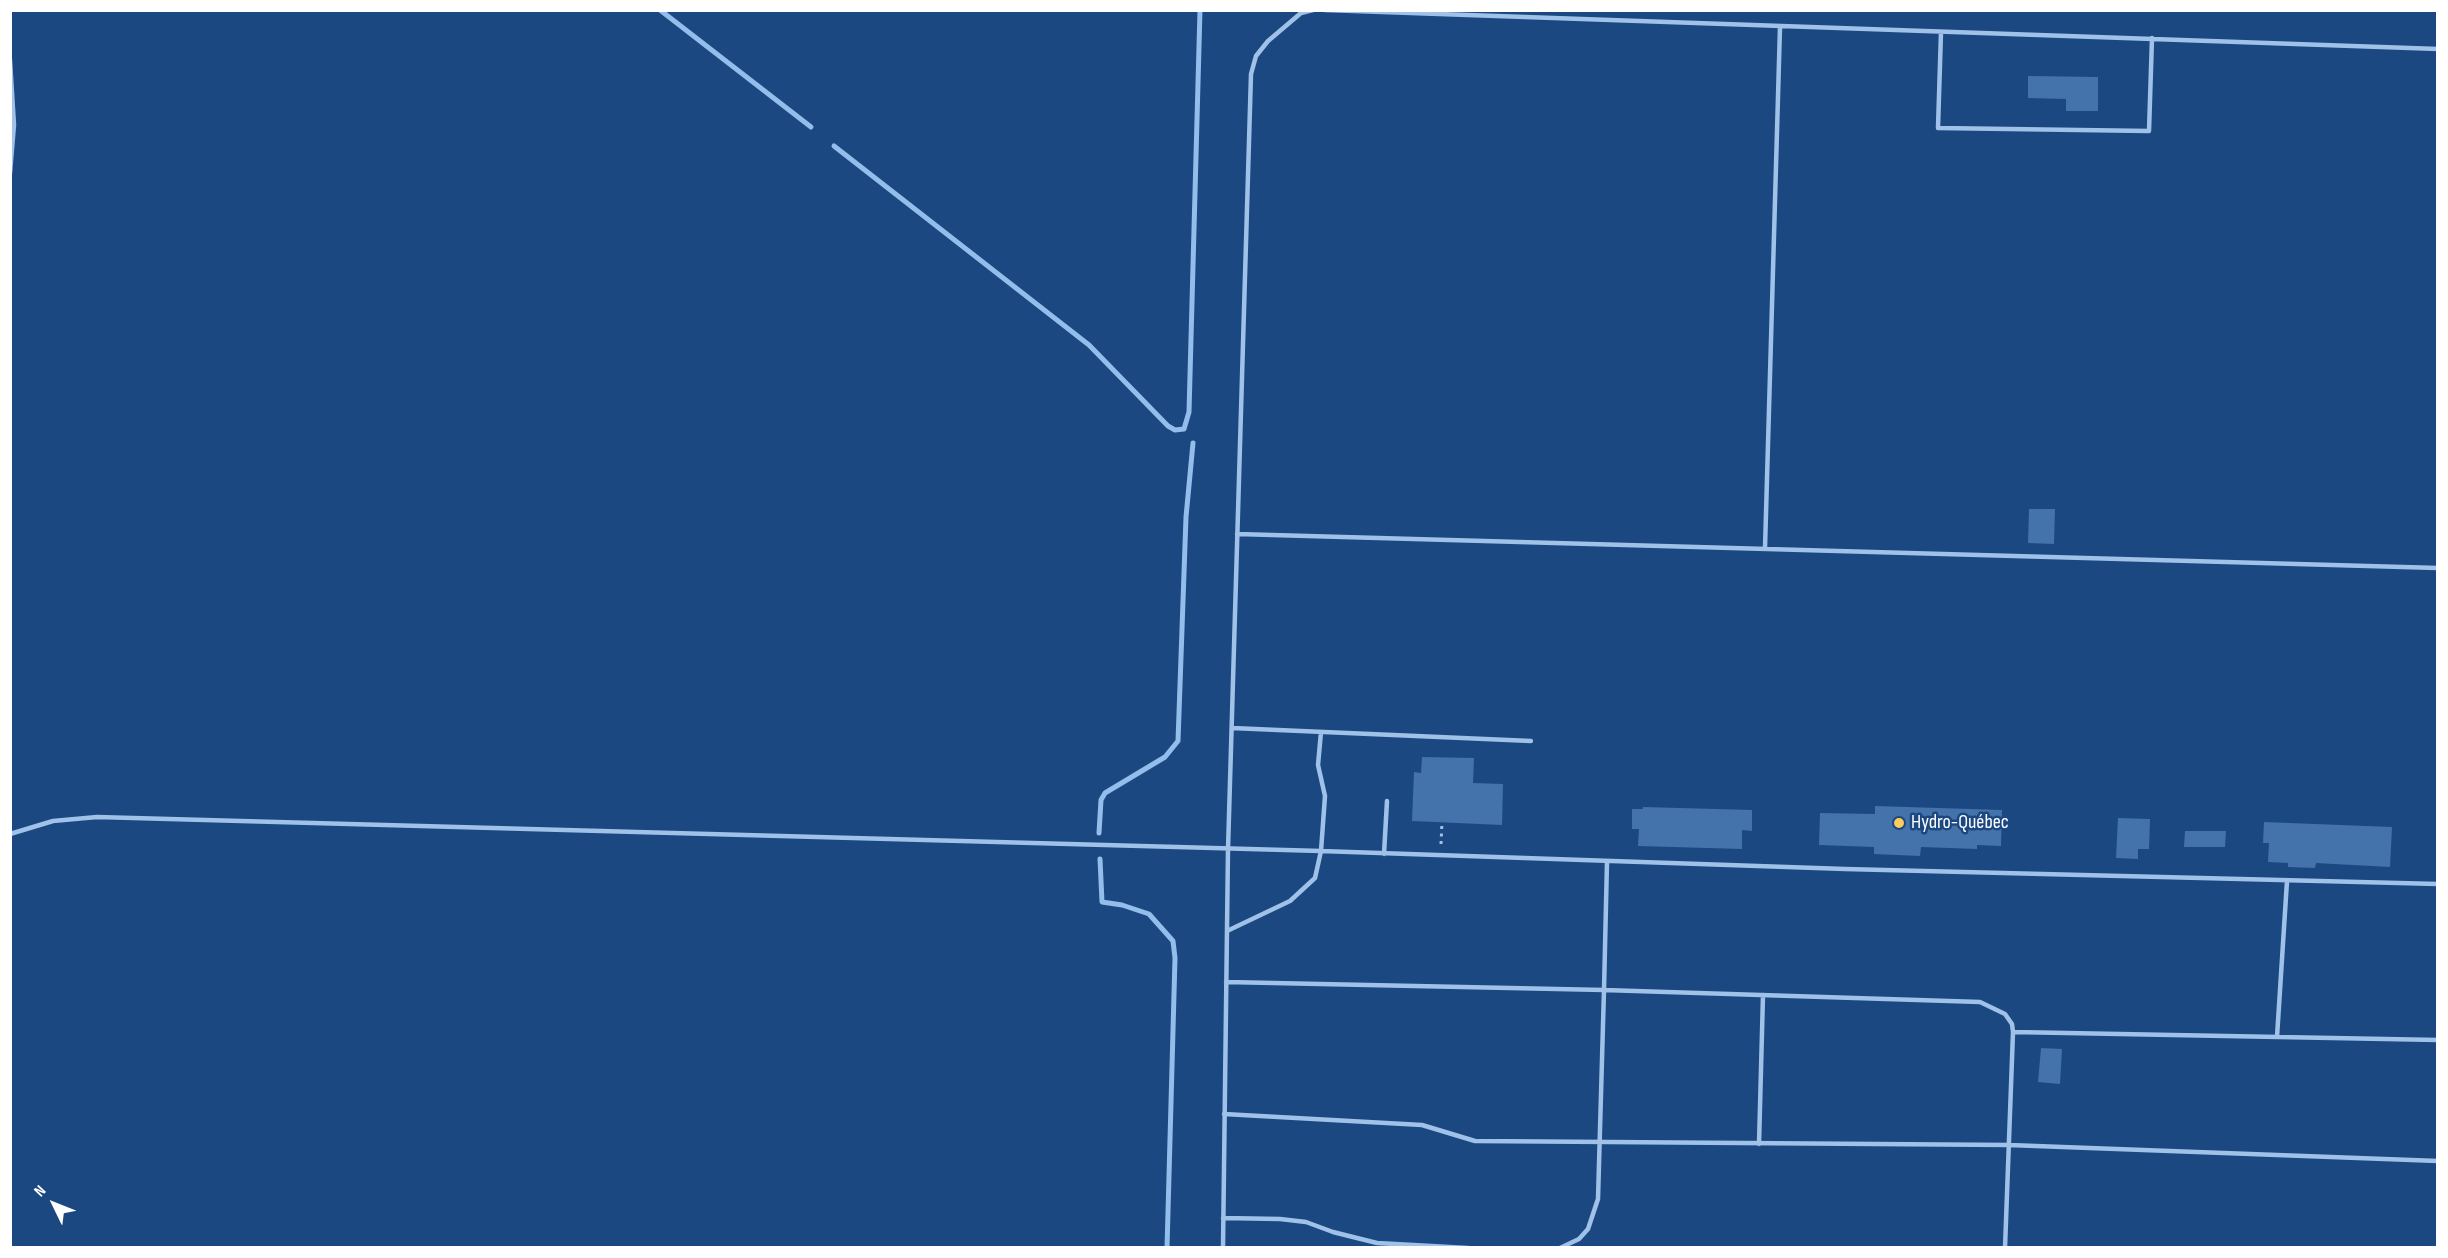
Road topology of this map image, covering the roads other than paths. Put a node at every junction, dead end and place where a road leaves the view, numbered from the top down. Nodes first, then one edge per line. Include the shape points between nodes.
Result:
1 (1313, 10) edge
2 (1325, 10) edge
3 (1780, 27) junction
4 (1941, 32) junction
5 (2152, 38) junction
6 (2438, 49) edge
7 (10, 60) edge
8 (10, 173) edge
9 (1237, 534) junction
10 (1765, 548) junction
11 (2438, 568) edge
12 (1232, 728) junction
13 (1321, 732) junction
14 (1532, 741) dead end
15 (1387, 801) dead end
16 (10, 834) edge
17 (1228, 849) junction
18 (1321, 851) junction
19 (1384, 854) junction
20 (1607, 862) junction
21 (2287, 880) junction
22 (2438, 884) edge
23 (1227, 932) junction
24 (1226, 982) junction
25 (1604, 990) junction
26 (1763, 995) junction
27 (2013, 1032) junction
28 (2277, 1037) junction
29 (2438, 1040) edge
30 (1224, 1114) junction
31 (1598, 1142) junction
32 (1759, 1144) junction
33 (2009, 1145) junction
34 (2438, 1161) edge
35 (1223, 1218) junction
36 (1223, 1248) edge
37 (1468, 1248) edge
38 (1560, 1248) edge
39 (2005, 1248) edge

1 - 9 lane via 1284,24 1256,56 1251,74
2 - 3 lane
3 - 4 lane
3 - 10 lane
4 - 5 lane
4 - 5 lane via 1938,128 2149,131
5 - 6 lane
7 - 8 lane via 14,125
9 - 10 lane
9 - 12 lane
10 - 11 lane
12 - 13 lane
12 - 17 lane
13 - 14 lane
13 - 18 lane via 1318,765 1325,796
15 - 19 lane
16 - 17 lane via 53,821 97,816
17 - 18 lane
17 - 23 lane
18 - 19 lane
18 - 23 lane via 1315,878 1304,890
19 - 20 lane
20 - 21 lane
20 - 25 lane
21 - 22 lane
21 - 28 lane
23 - 24 lane
24 - 25 lane
24 - 30 lane
25 - 26 lane
25 - 31 lane
26 - 27 lane via 1980,1002 2005,1014
26 - 32 lane
27 - 28 lane
27 - 33 lane
28 - 29 lane
30 - 31 lane via 1422,1125 1475,1141
30 - 35 lane
31 - 32 lane
31 - 38 lane via 1598,1199 1594,1216 1579,1239
32 - 33 lane
33 - 34 lane
33 - 39 lane
35 - 36 lane
35 - 37 lane via 1306,1222 1377,1243

